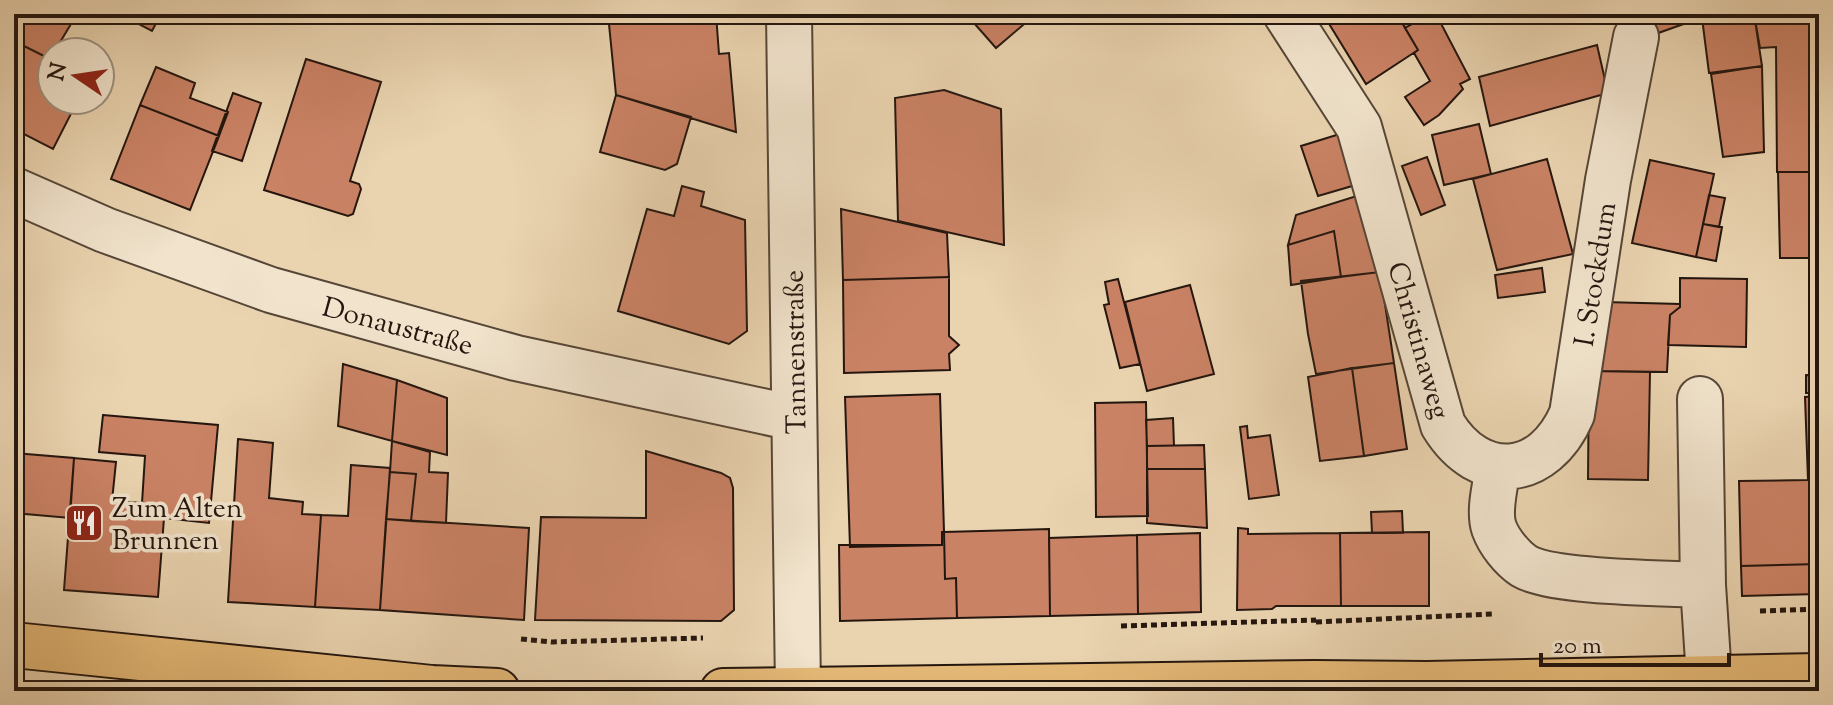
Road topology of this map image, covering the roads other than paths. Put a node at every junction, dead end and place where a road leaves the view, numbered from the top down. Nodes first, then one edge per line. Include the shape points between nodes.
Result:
1 (789, 14) edge
2 (1286, 14) edge
3 (1636, 37) dead end
4 (14, 190) edge
5 (1700, 399) dead end
6 (794, 418) junction
7 (1498, 466) junction
8 (1703, 585) junction
9 (14, 645) edge
10 (1819, 676) edge
11 (1709, 677) junction
12 (798, 690) edge
13 (497, 691) edge
14 (723, 691) edge

1 - 6 street, Tannenstraße
2 - 7 street, Christinaweg via 1359,127 1443,425 1469,456
3 - 7 street, I. Stockdum via 1572,414 1548,452 1522,465
4 - 6 street, Donaustraße via 105,230 271,290 516,358
5 - 8 street
6 - 12 street, Tannenstraße
7 - 8 street via 1493,526 1502,545 1523,566 1572,577
8 - 11 street
9 - 13 main road
10 - 11 main road
11 - 12 main road
12 - 14 main road

